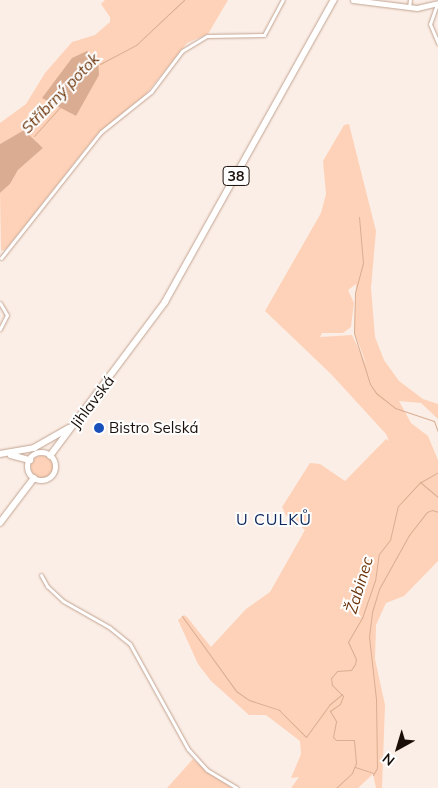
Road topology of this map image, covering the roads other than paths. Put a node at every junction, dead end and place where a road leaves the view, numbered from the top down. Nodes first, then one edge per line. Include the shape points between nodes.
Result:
1 (284, 0) edge
2 (334, 0) edge
3 (353, 0) edge
4 (410, 0) edge
5 (438, 4) edge
6 (409, 7) junction
7 (438, 42) edge
8 (1, 258) edge
9 (0, 303) edge
10 (0, 329) edge
11 (78, 420) junction
12 (2, 454) edge
13 (50, 456) junction
14 (30, 460) junction
15 (34, 478) junction
16 (0, 523) edge
17 (41, 575) dead end
18 (237, 788) edge

1 - 8 street via 264,35 207,36 182,51 146,98 101,132
2 - 11 main road, Jihlavská / 38 via 174,286
3 - 6 street
4 - 6 street
5 - 6 street
5 - 7 street via 430,24
9 - 10 street via 6,315
11 - 12 main road via 42,445
11 - 13 main road, Jihlavská / 38
12 - 14 main road
13 - 14 main road via 40,453
13 - 15 main road via 56,464 53,476 45,481
14 - 15 main road via 28,470
15 - 16 main road
17 - 18 street via 63,601 109,627 130,644 188,749 207,770

